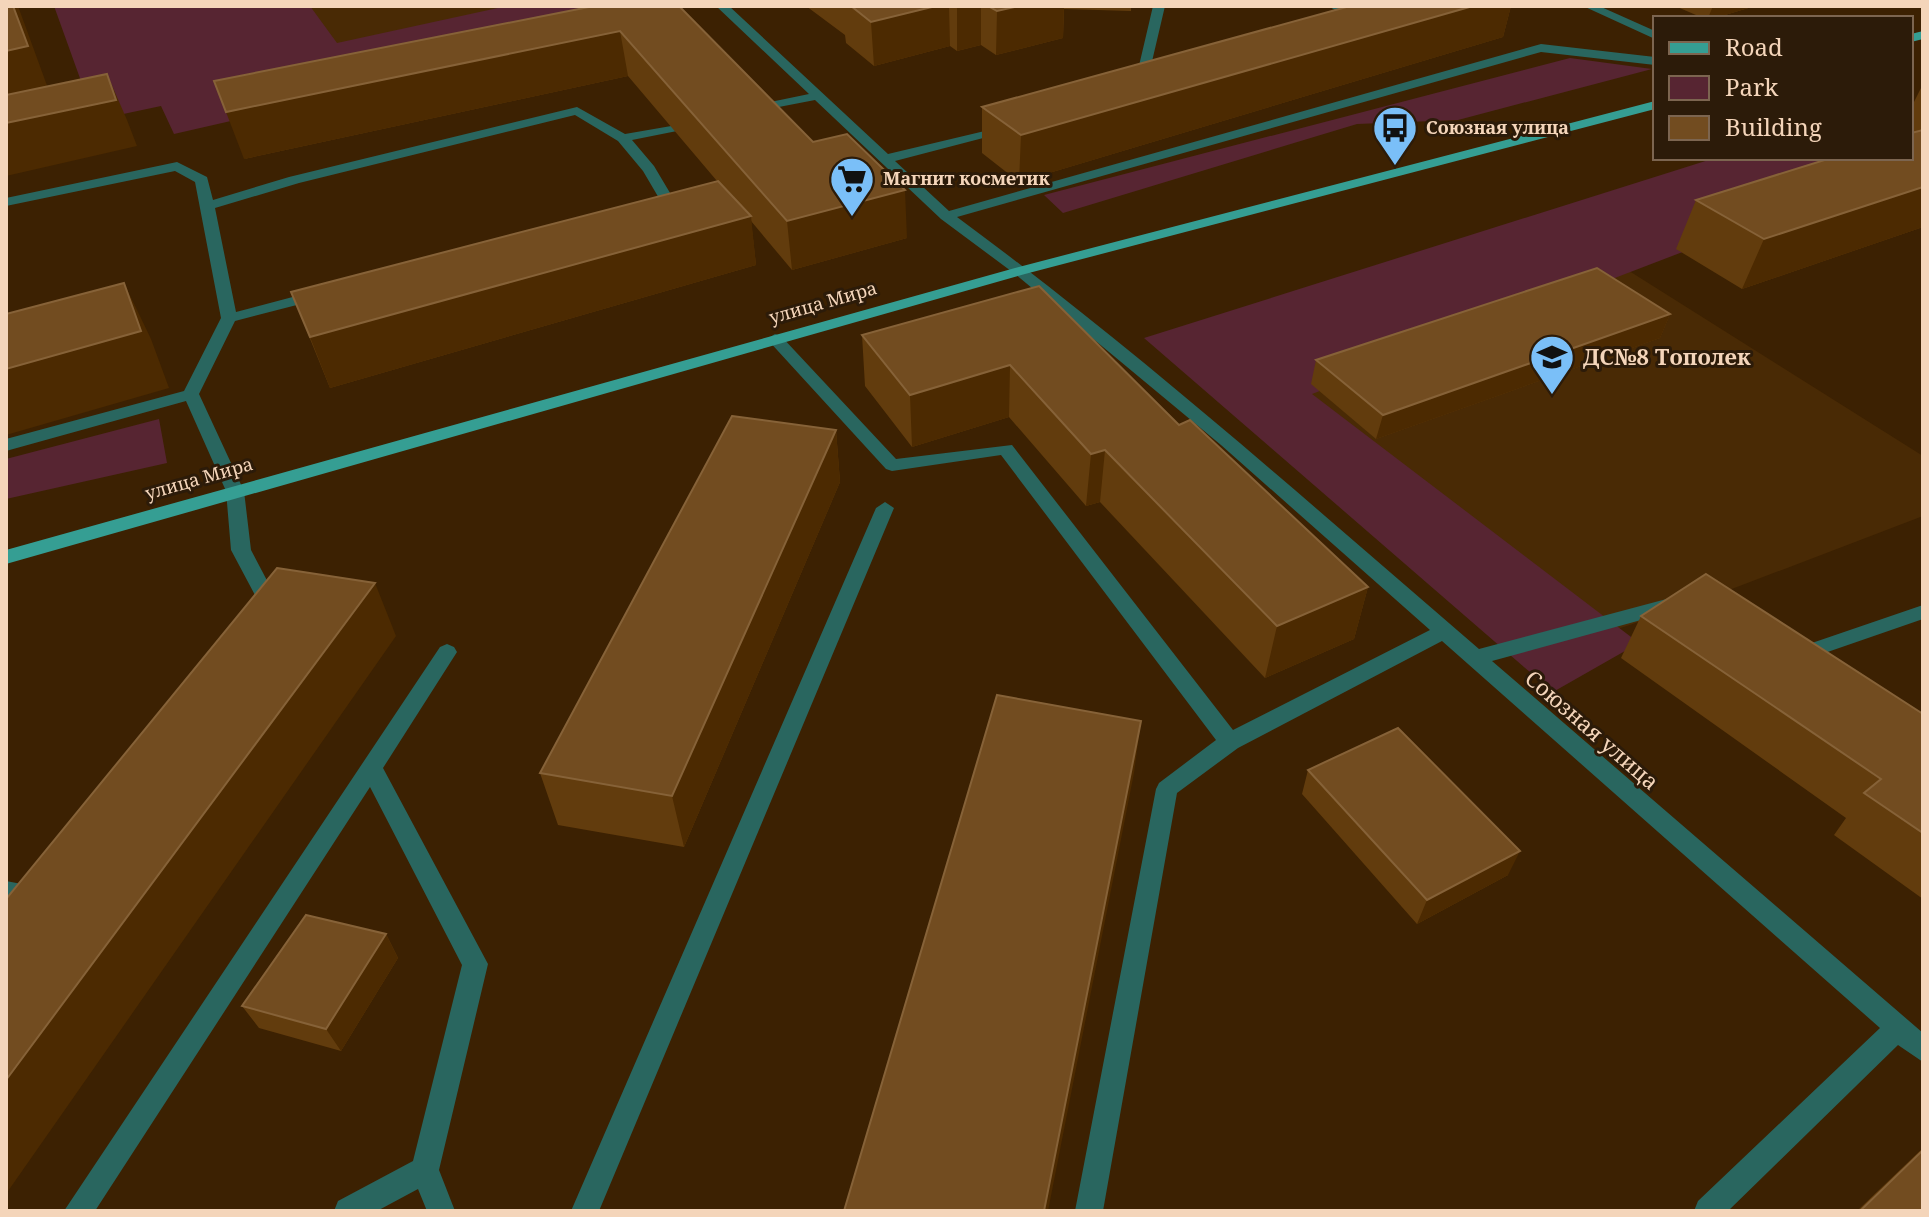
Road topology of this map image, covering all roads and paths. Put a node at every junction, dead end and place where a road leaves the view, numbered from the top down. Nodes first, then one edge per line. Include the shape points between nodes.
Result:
1 (722, 6) edge
2 (1159, 6) edge
3 (1334, 6) edge
4 (1593, 7) edge
5 (1359, 31) edge
6 (1653, 34) edge
7 (1653, 61) edge
8 (1152, 90) edge
9 (1138, 94) junction
10 (818, 96) junction
11 (1123, 98) edge
12 (1653, 106) edge
13 (744, 112) edge
14 (1019, 125) edge
15 (672, 128) edge
16 (623, 138) junction
17 (885, 159) junction
18 (6, 202) edge
19 (207, 206) junction
20 (641, 214) edge
21 (946, 216) junction
22 (1020, 271) junction
23 (335, 290) edge
24 (229, 318) junction
25 (775, 339) junction
26 (191, 394) junction
27 (6, 445) edge
28 (235, 491) junction
29 (885, 508) dead end
30 (6, 557) edge
31 (1690, 605) edge
32 (1923, 612) edge
33 (263, 622) edge
34 (1443, 632) junction
35 (447, 652) dead end
36 (1474, 658) junction
37 (1836, 670) edge
38 (1230, 742) junction
39 (371, 767) junction
40 (6, 891) edge
41 (23, 917) edge
42 (1898, 1028) junction
43 (1923, 1050) edge
44 (425, 1170) junction
45 (78, 1211) edge
46 (348, 1211) edge
47 (441, 1211) edge
48 (585, 1211) edge
49 (1089, 1211) edge
50 (1708, 1211) edge

1 - 10 street, Союзная улица
2 - 9 street
3 - 5 street via 1373,27
4 - 6 street
7 - 21 street via 1541,48
8 - 9 street
9 - 11 street
10 - 13 street
10 - 17 street, Союзная улица
12 - 22 main road, улица Мира
14 - 17 street
15 - 16 street
16 - 19 street via 577,111
16 - 20 street via 672,208
17 - 21 street, Союзная улица
18 - 19 street via 177,166 202,180
19 - 24 street
21 - 22 street, Союзная улица
22 - 25 main road, улица Мира
22 - 34 street, Союзная улица via 1227,441
23 - 24 street
24 - 26 street
25 - 28 main road, улица Мира
25 - 38 street via 892,465 1006,449
26 - 27 street
26 - 28 street
28 - 30 main road, улица Мира
28 - 33 street via 241,550 273,610
29 - 48 street
31 - 36 street via 1683,602
32 - 37 street via 1809,647
34 - 36 street, Союзная улица
34 - 38 street
35 - 39 street
36 - 42 street, Союзная улица
38 - 49 street via 1167,789
39 - 44 street via 475,964
39 - 45 street
40 - 41 street via 44,890
42 - 43 street, Союзная улица
42 - 50 street
44 - 46 street
44 - 47 street

